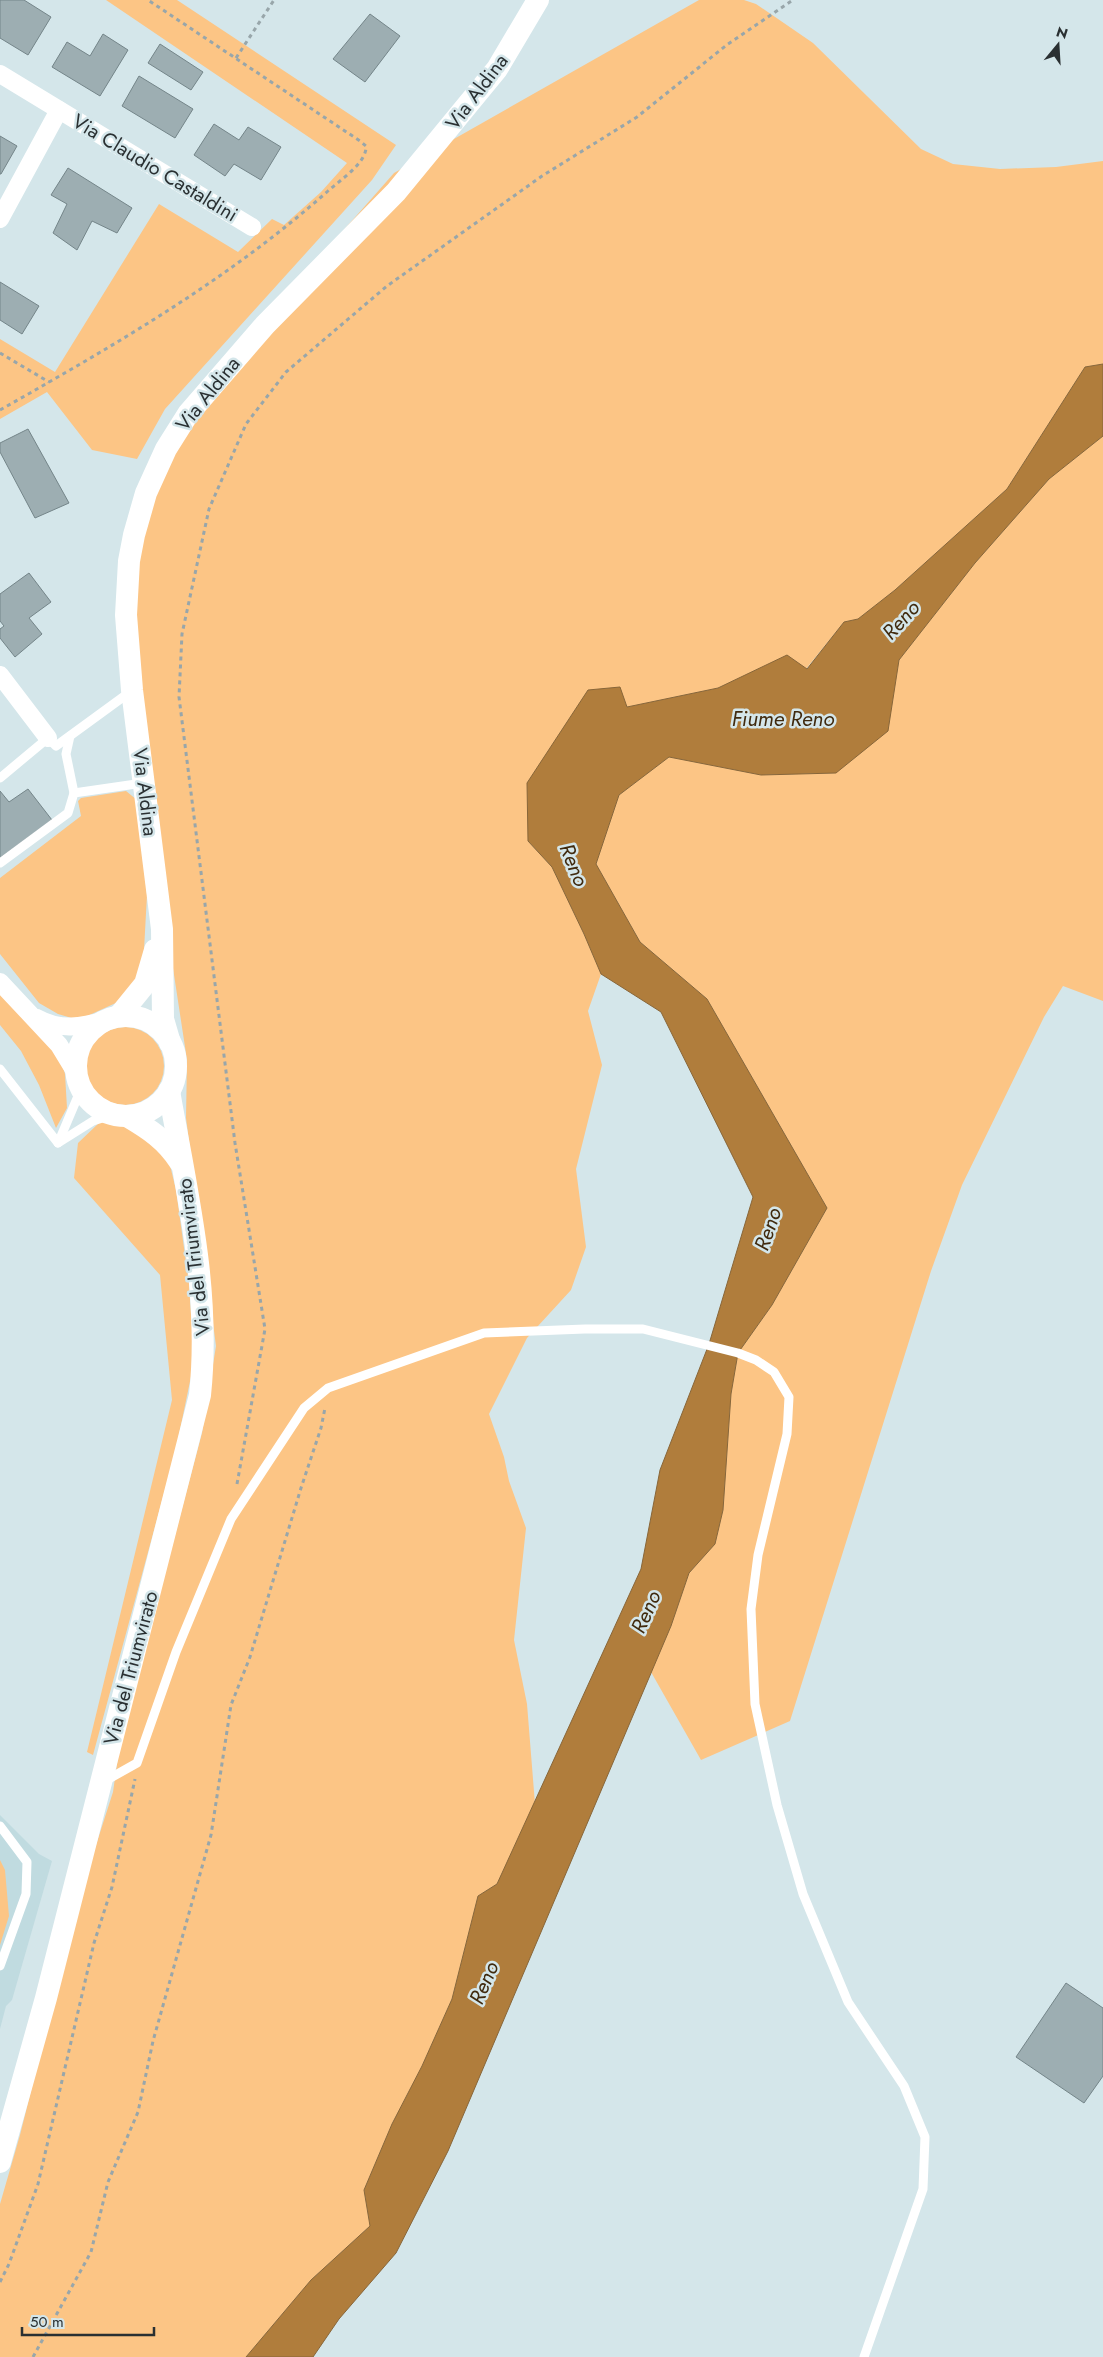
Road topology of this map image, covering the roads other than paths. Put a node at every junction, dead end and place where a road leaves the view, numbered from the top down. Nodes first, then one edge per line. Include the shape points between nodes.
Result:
1 (538, 0) edge
2 (0, 74) edge
3 (59, 110) junction
4 (0, 219) edge
5 (252, 226) dead end
6 (0, 675) edge
7 (132, 690) junction
8 (70, 736) junction
9 (48, 738) junction
10 (0, 778) edge
11 (144, 783) junction
12 (74, 793) junction
13 (0, 862) edge
14 (157, 887) junction
15 (0, 982) edge
16 (32, 1016) junction
17 (112, 1018) junction
18 (170, 1043) junction
19 (0, 1069) edge
20 (79, 1081) junction
21 (169, 1091) junction
22 (121, 1115) junction
23 (58, 1144) junction
24 (183, 1166) junction
25 (101, 1783) junction
26 (0, 1826) edge
27 (0, 1966) edge
28 (0, 2162) edge
29 (864, 2357) edge

1 - 7 street, Via Aldina via 497,69 443,137 396,192 264,325 210,386 173,436 146,493 128,561 126,614
2 - 3 street, Via Claudio Castaldini
3 - 4 street, Via Claudio Castaldini
3 - 5 street, Via Claudio Castaldini
6 - 9 street
7 - 8 lane
7 - 11 street, Via Aldina
8 - 9 lane via 56,746
8 - 12 lane via 66,754
9 - 10 lane
11 - 12 lane
11 - 14 street, Via Aldina
12 - 13 lane via 68,813
14 - 17 street, Via Aldina via 155,954 151,968 145,984
14 - 18 street, Via Aldina via 162,929 163,1019
15 - 16 street
16 - 17 street via 71,1028
16 - 20 street via 59,1045
17 - 18 street via 134,1016 149,1022 161,1030
17 - 20 street via 95,1026 82,1041 76,1060
18 - 21 street via 176,1067
19 - 23 lane
20 - 22 street via 90,1101
20 - 23 lane
21 - 22 street via 151,1108
21 - 24 street, Via del Triumvirato
22 - 23 lane via 93,1121
22 - 24 street, Via del Triumvirato via 155,1132
24 - 25 street, Via del Triumvirato via 203,1307 204,1354 200,1395
25 - 28 street, Via del Triumvirato
25 - 29 lane via 137,1763 176,1652 231,1519 304,1408 328,1388 484,1333 643,1329 738,1353 774,1372 789,1397 788,1434 758,1555 751,1609 754,1704 803,1894 848,2002 904,2086 925,2137 923,2189
26 - 27 lane via 27,1862 26,1894

